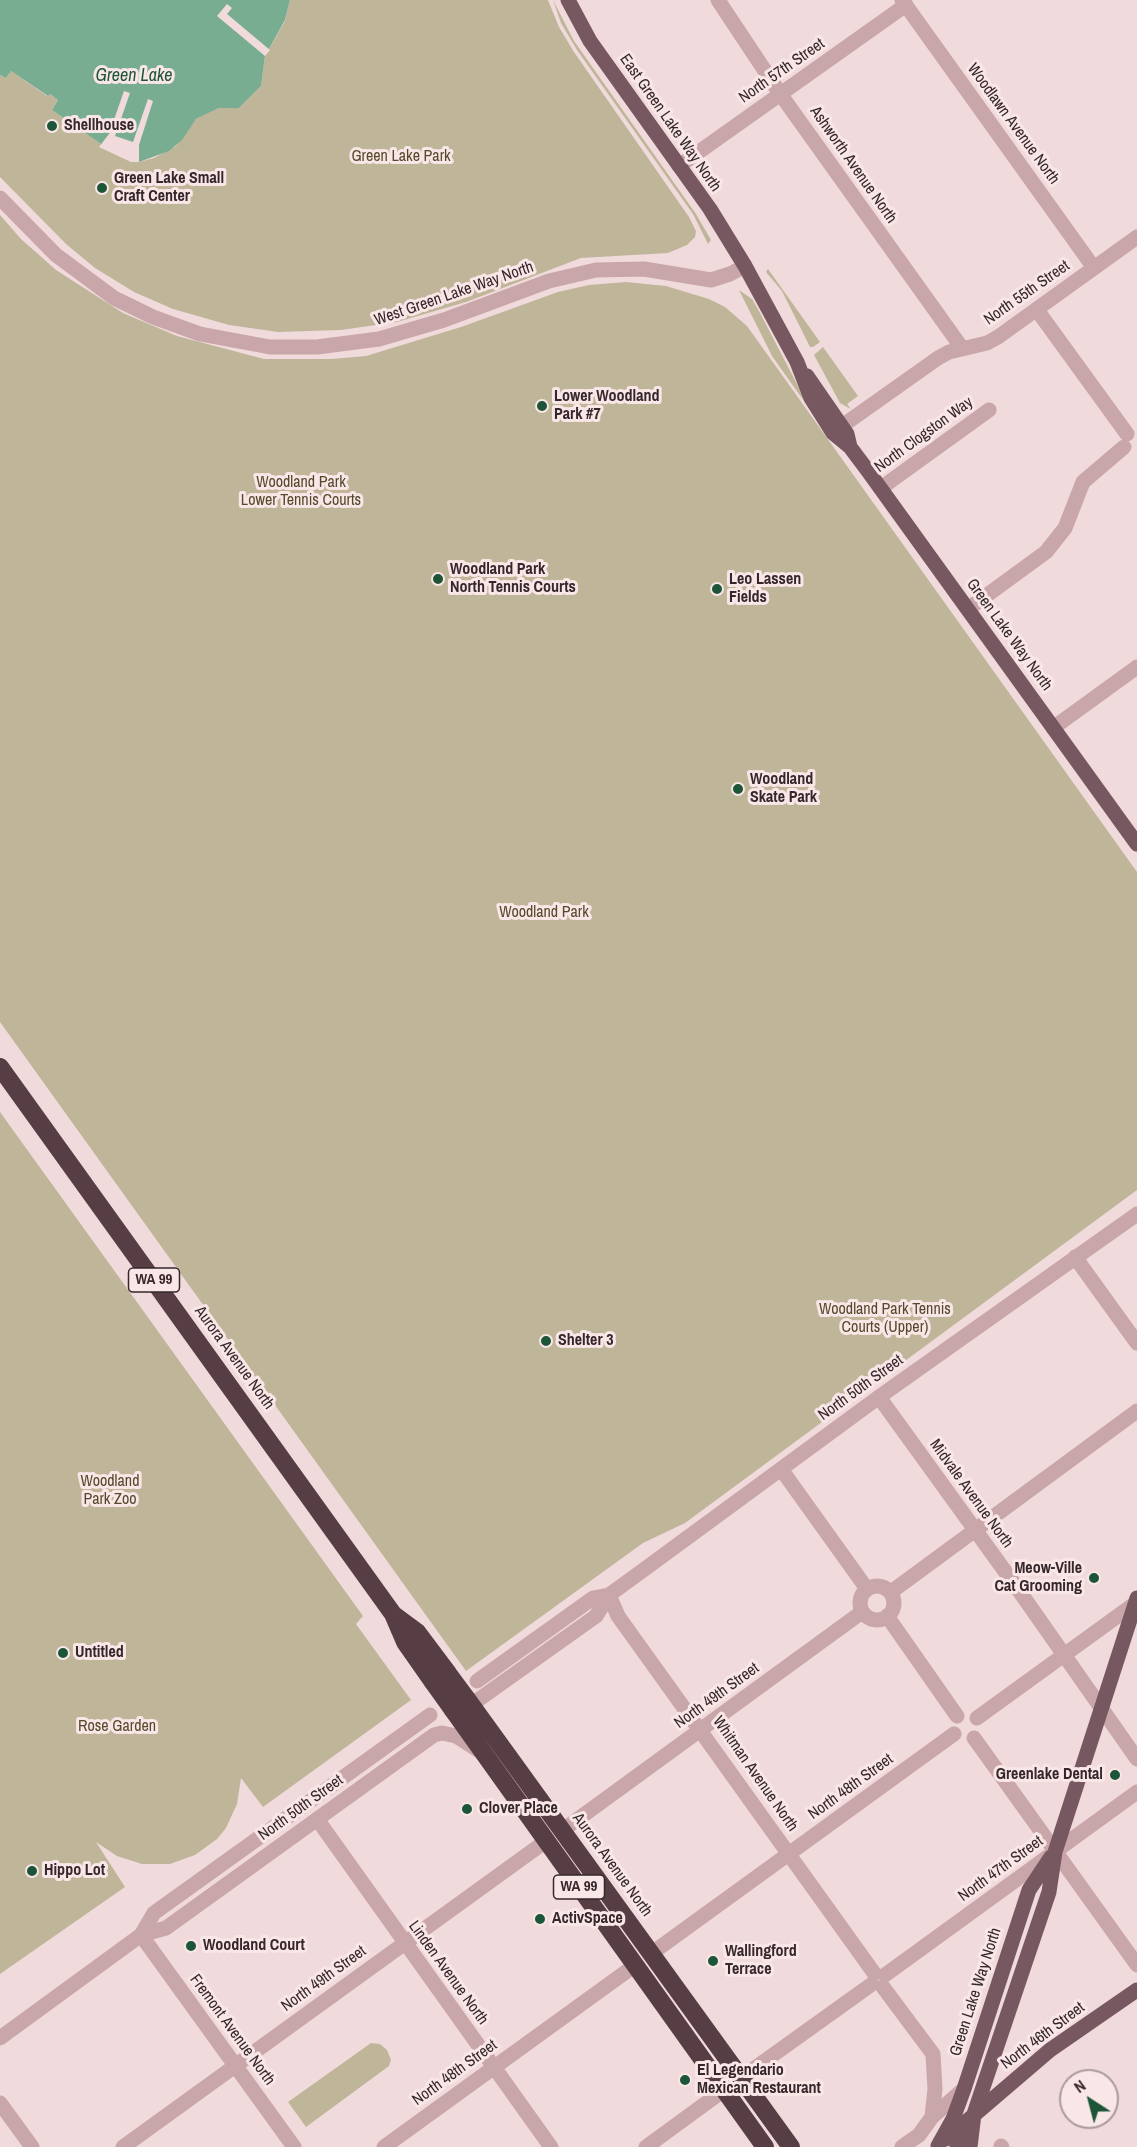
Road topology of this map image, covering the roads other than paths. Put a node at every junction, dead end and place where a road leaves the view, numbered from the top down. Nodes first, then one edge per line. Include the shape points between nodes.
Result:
1 (568, 0) edge
2 (718, 0) edge
3 (904, 3) edge
4 (781, 95) junction
5 (679, 166) junction
6 (0, 198) edge
7 (1137, 237) edge
8 (745, 266) junction
9 (1094, 268) junction
10 (1037, 310) junction
11 (962, 348) junction
12 (797, 365) junction
13 (989, 410) dead end
14 (842, 426) junction
15 (1133, 444) edge
16 (850, 447) junction
17 (881, 488) junction
18 (968, 609) junction
19 (1137, 667) edge
20 (1053, 728) junction
21 (1137, 844) edge
22 (0, 1067) edge
23 (1137, 1214) edge
24 (1075, 1257) junction
25 (1137, 1343) edge
26 (879, 1397) junction
27 (1137, 1411) edge
28 (781, 1469) junction
29 (975, 1530) junction
30 (867, 1589) junction
31 (891, 1592) junction
32 (609, 1595) junction
33 (1136, 1601) edge
34 (862, 1612) junction
35 (887, 1616) junction
36 (1064, 1656) junction
37 (477, 1681) dead end
38 (464, 1705) junction
39 (1102, 1711) junction
40 (430, 1715) dead end
41 (957, 1716) junction
42 (977, 1718) junction
43 (701, 1729) junction
44 (954, 1734) junction
45 (974, 1738) junction
46 (483, 1753) junction
47 (1137, 1760) edge
48 (1137, 1792) edge
49 (317, 1819) junction
50 (562, 1830) junction
51 (546, 1841) junction
52 (1055, 1852) junction
53 (789, 1854) junction
54 (141, 1935) junction
55 (405, 1943) junction
56 (652, 1953) junction
57 (1137, 1965) edge
58 (634, 1966) junction
59 (878, 1980) junction
60 (1137, 1990) edge
61 (0, 2038) edge
62 (236, 2065) junction
63 (494, 2067) junction
64 (741, 2078) junction
65 (964, 2089) junction
66 (724, 2090) junction
67 (0, 2103) edge
68 (974, 2114) junction
69 (932, 2117) junction
70 (938, 2146) edge
71 (32, 2147) edge
72 (123, 2147) edge
73 (294, 2147) edge
74 (384, 2147) edge
75 (551, 2147) edge
76 (646, 2147) edge
77 (765, 2147) edge
78 (791, 2147) edge
79 (902, 2147) edge
80 (957, 2147) edge
81 (970, 2147) edge

1 - 5 main road, East Green Lake Way North via 590,41
2 - 4 street, Ashworth Avenue North
3 - 4 street, North 57th Street
3 - 9 street, Woodlawn Avenue North
4 - 5 street, North 57th Street
4 - 11 street, Ashworth Avenue North
5 - 8 main road, East Green Lake Way North
6 - 8 street, West Green Lake Way North via 56,255 114,298 173,326 261,346 317,347 379,339 585,271 637,268 711,280
7 - 9 street, North 55th Street
8 - 12 main road, Green Lake Way North
9 - 10 street, North 55th Street
10 - 11 street, North 55th Street via 987,343
10 - 15 street
11 - 14 street, North 55th Street via 938,358
12 - 14 main road, Green Lake Way North via 821,392
12 - 16 main road, Green Lake Way North via 811,398 833,433
13 - 17 street, North Clogston Way
14 - 16 main road, Green Lake Way North
15 - 18 street via 1083,482 1057,542
16 - 17 main road, Green Lake Way North
17 - 18 main road, Green Lake Way North
18 - 20 main road, Green Lake Way North
19 - 20 street
20 - 21 main road, Green Lake Way North
22 - 38 highway, Aurora Avenue North / WA 99, bridge via 393,1614 405,1642
23 - 24 street, North 50th Street
24 - 25 street
24 - 26 street, North 50th Street
26 - 28 street, North 50th Street
26 - 29 street, Midvale Avenue North
27 - 29 street
28 - 30 street
28 - 32 street, North 50th Street
29 - 31 street
29 - 36 street, Midvale Avenue North
30 - 31 street via 881,1586
30 - 34 street via 860,1600
31 - 35 street via 894,1603
32 - 37 street, North 50th Street via 593,1599
32 - 38 street, North 50th Street via 596,1616
32 - 43 street, Whitman Avenue North via 618,1616
33 - 36 street
33 - 39 main road, Green Lake Way North
34 - 35 street via 875,1620
34 - 43 street, North 49th Street
35 - 41 street
36 - 39 street, Midvale Avenue North
36 - 42 street
38 - 46 highway, Aurora Avenue North / WA 99
38 - 50 highway, Aurora Avenue North / WA 99
39 - 47 street, Midvale Avenue North
39 - 52 main road, Green Lake Way North
40 - 54 street, North 50th Street via 154,1913
41 - 42 street via 970,1713
41 - 44 street via 952,1724
42 - 45 street via 979,1731
43 - 50 street, North 49th Street
43 - 53 street, Whitman Avenue North
44 - 45 street via 965,1740
44 - 53 street, North 48th Street
45 - 52 street
46 - 49 street, North 50th Street via 456,1736 434,1735
46 - 51 highway, Aurora Avenue North / WA 99
48 - 52 street, North 47th Street
49 - 54 street, North 50th Street via 166,1928
49 - 55 street, Linden Avenue North
50 - 56 highway, Aurora Avenue North / WA 99
51 - 55 street, North 49th Street
51 - 58 highway, Aurora Avenue North / WA 99
52 - 57 street
52 - 59 street, North 47th Street
52 - 65 main road, Green Lake Way North via 1029,1890
52 - 68 main road, Green Lake Way North via 1049,1892
53 - 56 street, North 48th Street
53 - 59 street, Whitman Avenue North
54 - 61 street, North 50th Street
54 - 62 street, Fremont Avenue North
55 - 62 street, North 49th Street
55 - 63 street, Linden Avenue North
56 - 64 highway, Aurora Avenue North / WA 99
58 - 63 street, North 48th Street
58 - 66 highway, Aurora Avenue North / WA 99
59 - 64 street, North 47th Street
59 - 69 street, Whitman Avenue North via 933,2054
60 - 68 main road, North 46th Street via 1050,2050
62 - 72 street, North 49th Street
62 - 73 street, Fremont Avenue North
63 - 74 street, North 48th Street
63 - 75 street, Linden Avenue North
64 - 78 highway, Aurora Avenue North / WA 99
65 - 69 street
65 - 70 main road, Green Lake Way North
66 - 76 street
66 - 77 highway, Aurora Avenue North / WA 99
67 - 71 street
68 - 70 main road, North 46th Street
68 - 80 main road, North 46th Street
68 - 81 main road, Green Lake Way North
69 - 79 street via 919,2135

